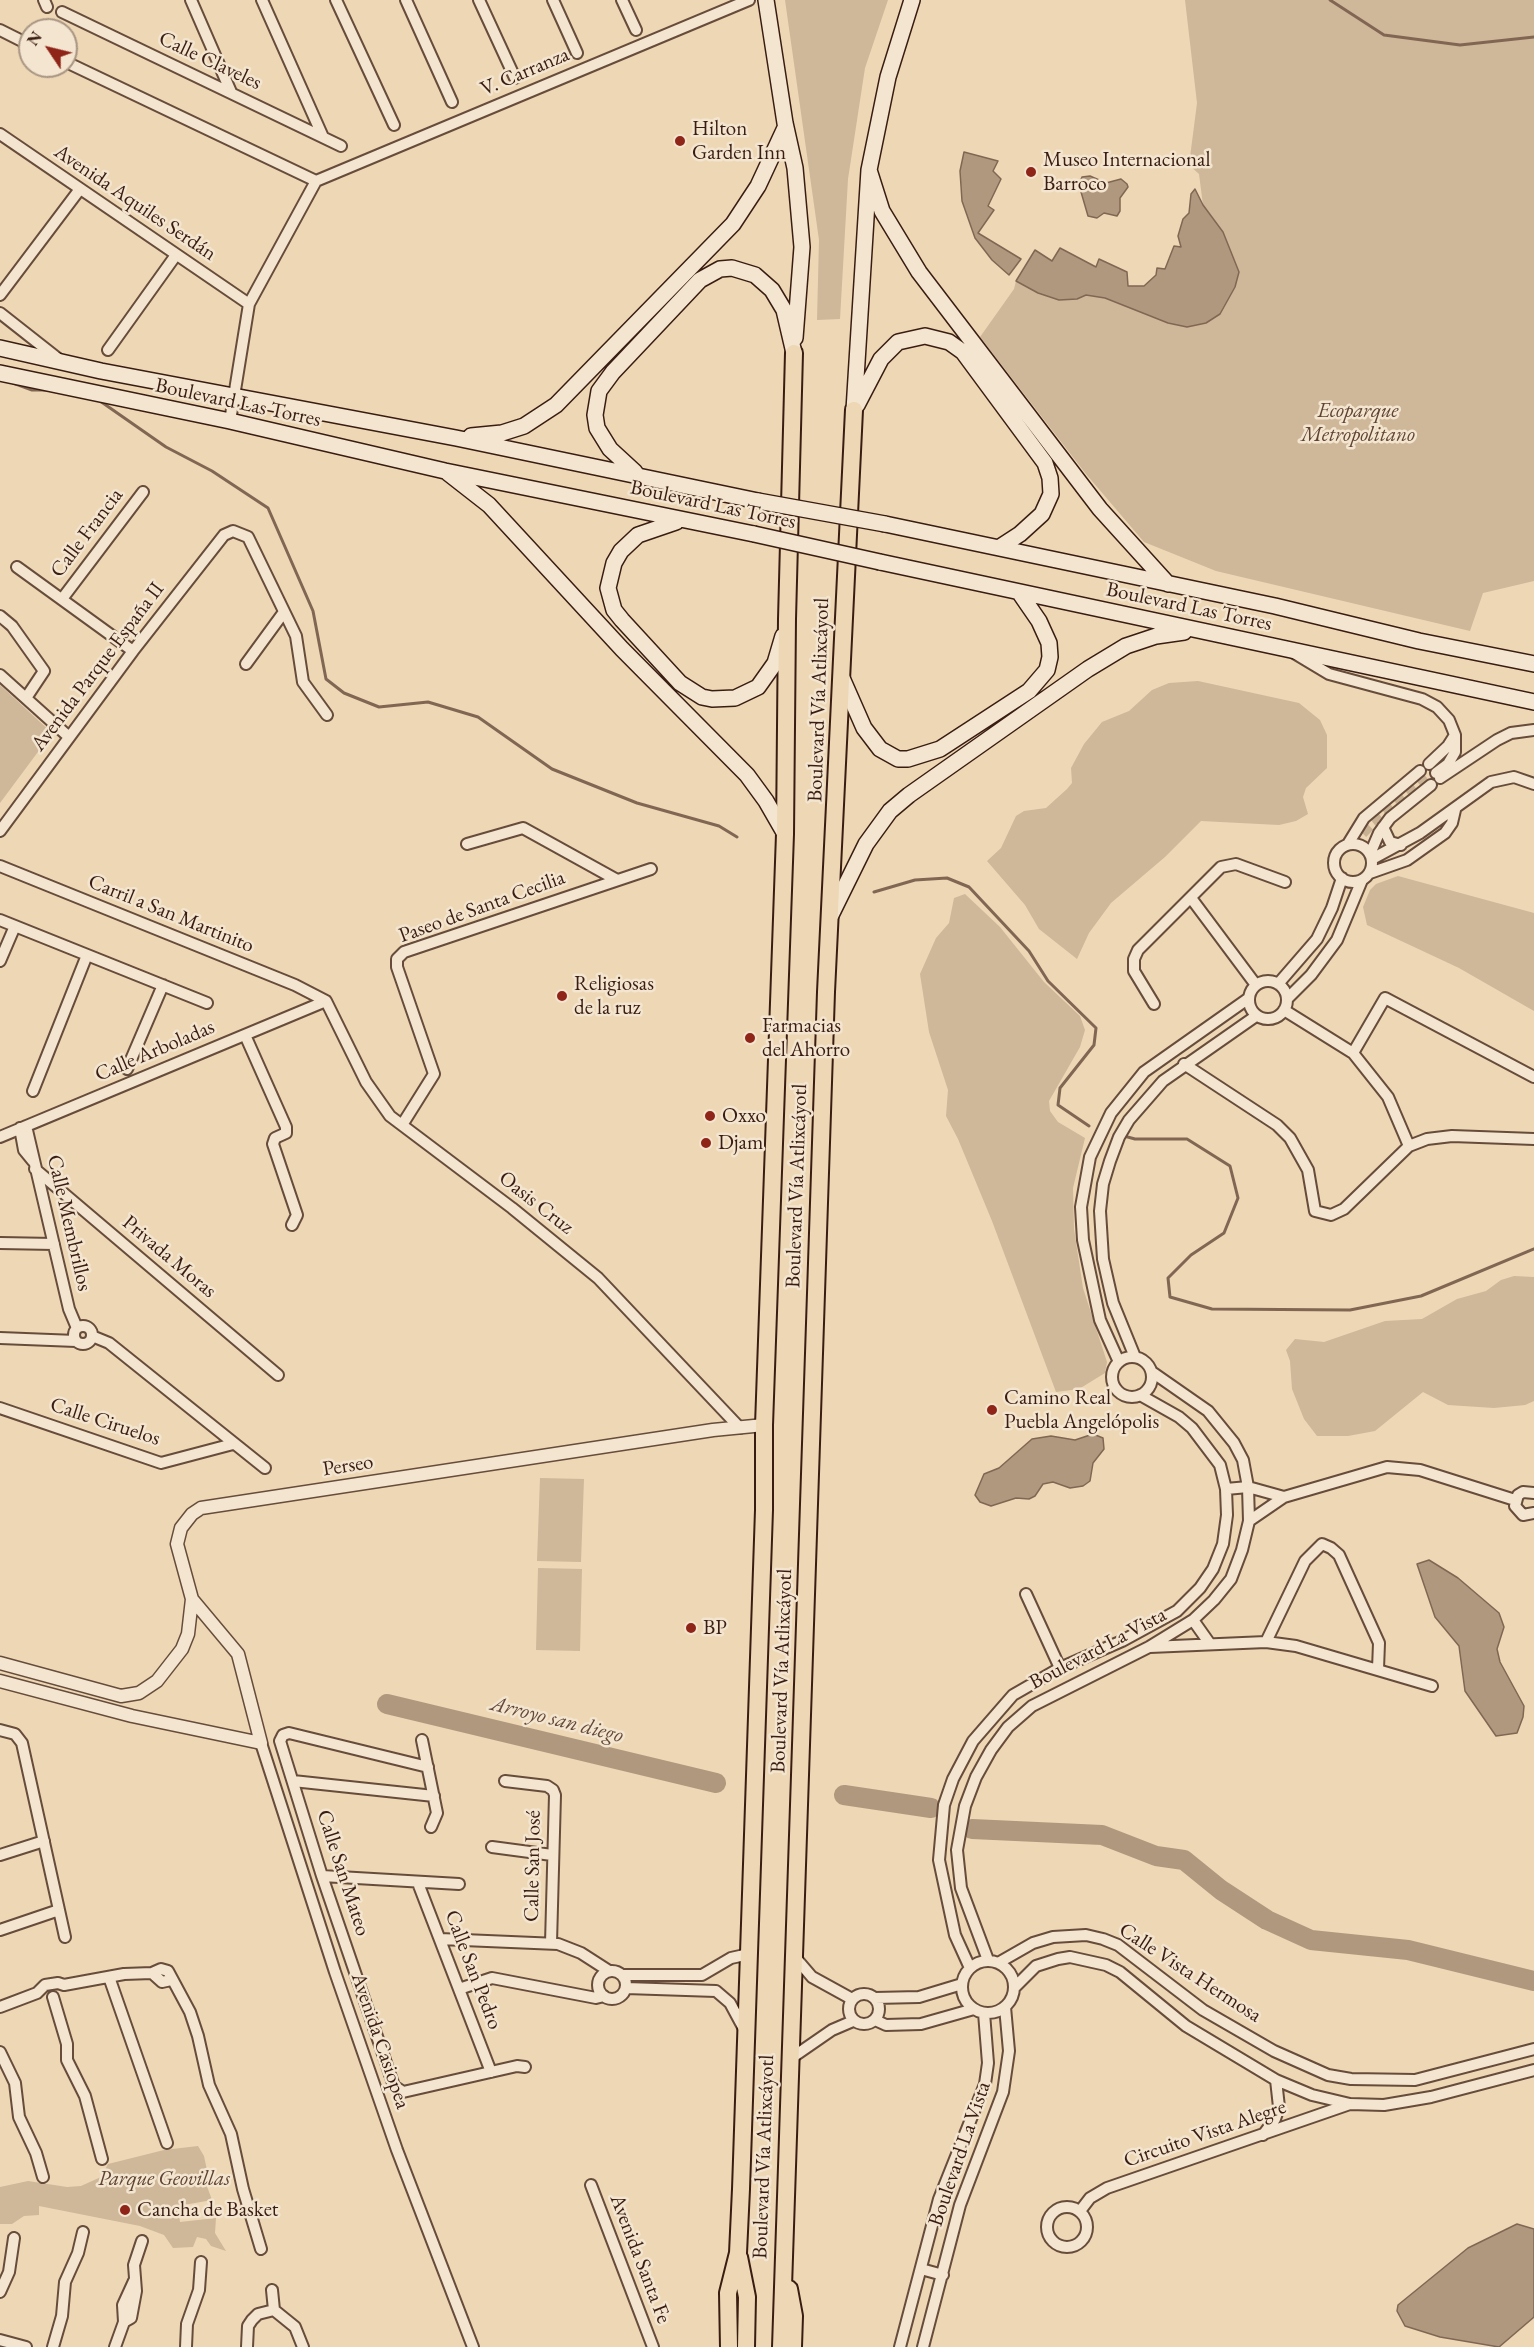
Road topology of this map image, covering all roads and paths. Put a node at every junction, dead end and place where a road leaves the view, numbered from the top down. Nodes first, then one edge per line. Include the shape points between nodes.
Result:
1 (191, 0) edge
2 (262, 0) edge
3 (336, 0) edge
4 (406, 0) edge
5 (479, 0) edge
6 (553, 0) edge
7 (622, 0) edge
8 (749, 0) edge
9 (766, 0) edge
10 (912, 0) edge
11 (62, 12) dead end
12 (0, 30) edge
13 (636, 30) dead end
14 (18, 39) edge
15 (577, 53) dead end
16 (78, 68) edge
17 (515, 78) dead end
18 (231, 92) junction
19 (452, 102) dead end
20 (394, 125) dead end
21 (785, 128) junction
22 (0, 134) edge
23 (322, 136) junction
24 (341, 146) dead end
25 (869, 170) junction
26 (316, 181) junction
27 (80, 189) junction
28 (176, 255) junction
29 (0, 295) edge
30 (249, 304) junction
31 (0, 313) edge
32 (0, 348) edge
33 (108, 350) dead end
34 (794, 353) junction
35 (64, 363) junction
36 (0, 373) edge
37 (235, 398) junction
38 (854, 411) junction
39 (230, 422) junction
40 (456, 438) junction
41 (445, 471) junction
42 (637, 474) junction
43 (143, 492) dead end
44 (681, 520) junction
45 (1000, 547) junction
46 (17, 567) dead end
47 (1168, 584) junction
48 (1019, 592) junction
49 (62, 599) junction
50 (284, 612) junction
51 (0, 615) edge
52 (787, 619) junction
53 (1194, 630) junction
54 (133, 651) junction
55 (1292, 651) junction
56 (246, 664) dead end
57 (1534, 664) edge
58 (0, 675) edge
59 (842, 678) junction
60 (26, 698) junction
61 (1534, 702) edge
62 (327, 715) dead end
63 (1534, 730) edge
64 (1455, 735) junction
65 (69, 737) junction
66 (1429, 764) tunnel mouth
67 (1420, 771) dead end
68 (1534, 784) edge
69 (1431, 785) dead end
70 (1455, 810) junction
71 (1383, 827) junction
72 (0, 831) edge
73 (785, 834) junction
74 (467, 844) dead end
75 (1348, 844) junction
76 (1401, 845) junction
77 (1371, 856) junction
78 (0, 866) edge
79 (651, 869) dead end
80 (1366, 877) junction
81 (1342, 878) junction
82 (617, 880) junction
83 (1285, 882) dead end
84 (1191, 898) junction
85 (831, 915) junction
86 (0, 920) edge
87 (15, 926) junction
88 (87, 955) junction
89 (0, 961) edge
90 (1278, 984) junction
91 (1256, 985) junction
92 (163, 986) junction
93 (1248, 998) junction
94 (1288, 998) junction
95 (326, 1001) junction
96 (207, 1003) dead end
97 (1154, 1004) dead end
98 (1284, 1010) junction
99 (1256, 1016) junction
100 (245, 1035) junction
101 (1353, 1053) junction
102 (1184, 1064) junction
103 (128, 1069) dead end
104 (1534, 1077) edge
105 (33, 1091) dead end
106 (402, 1125) junction
107 (23, 1127) junction
108 (0, 1137) edge
109 (1534, 1139) edge
110 (1409, 1146) junction
111 (34, 1165) junction
112 (292, 1225) dead end
113 (0, 1243) edge
114 (54, 1244) junction
115 (77, 1328) junction
116 (92, 1336) junction
117 (0, 1338) edge
118 (76, 1341) junction
119 (1136, 1357) junction
120 (1119, 1362) junction
121 (1152, 1372) junction
122 (278, 1375) dead end
123 (1140, 1395) junction
124 (0, 1408) edge
125 (764, 1425) junction
126 (740, 1428) junction
127 (233, 1444) junction
128 (265, 1468) dead end
129 (1248, 1487) junction
130 (1226, 1490) junction
131 (1534, 1493) edge
132 (1284, 1497) junction
133 (1515, 1500) junction
134 (1534, 1513) edge
135 (1249, 1521) junction
136 (1026, 1594) dead end
137 (192, 1599) junction
138 (1193, 1620) junction
139 (1266, 1642) junction
140 (1210, 1644) junction
141 (1149, 1647) junction
142 (1097, 1651) junction
143 (0, 1663) edge
144 (1060, 1668) junction
145 (1106, 1670) junction
146 (1378, 1670) junction
147 (0, 1681) edge
148 (1432, 1686) dead end
149 (0, 1730) edge
150 (422, 1740) dead end
151 (261, 1743) junction
152 (428, 1767) junction
153 (293, 1781) junction
154 (505, 1781) dead end
155 (434, 1796) junction
156 (431, 1827) dead end
157 (44, 1841) junction
158 (492, 1847) dead end
159 (552, 1854) junction
160 (0, 1855) edge
161 (322, 1876) junction
162 (418, 1883) junction
163 (459, 1884) dead end
164 (59, 1910) junction
165 (0, 1930) edge
166 (65, 1937) dead end
167 (440, 1939) junction
168 (551, 1943) junction
169 (748, 1954) junction
170 (794, 1956) junction
171 (993, 1962) junction
172 (970, 1968) junction
173 (609, 1971) junction
174 (623, 1975) junction
175 (109, 1977) junction
176 (962, 1984) junction
177 (64, 1986) junction
178 (626, 1988) junction
179 (1014, 1988) junction
180 (459, 1989) junction
181 (37, 1993) junction
182 (604, 1996) junction
183 (53, 1997) junction
184 (874, 1998) junction
185 (852, 1999) junction
186 (0, 2007) edge
187 (1005, 2007) junction
188 (979, 2011) junction
189 (875, 2020) junction
190 (853, 2021) junction
191 (746, 2032) junction
192 (1534, 2049) edge
193 (0, 2052) edge
194 (790, 2059) junction
195 (525, 2067) dead end
196 (1534, 2070) edge
197 (491, 2072) junction
198 (1276, 2080) junction
199 (1350, 2104) junction
200 (1262, 2135) junction
201 (167, 2143) dead end
202 (102, 2159) dead end
203 (43, 2177) dead end
204 (591, 2185) dead end
205 (1080, 2211) dead end
206 (83, 2232) dead end
207 (14, 2238) dead end
208 (142, 2241) dead end
209 (261, 2249) dead end
210 (738, 2253) junction
211 (201, 2262) dead end
212 (921, 2269) junction
213 (783, 2271) junction
214 (943, 2276) junction
215 (272, 2290) dead end
216 (0, 2292) edge
217 (274, 2310) junction
218 (0, 2340) edge
219 (26, 2347) edge
220 (53, 2347) edge
221 (115, 2347) edge
222 (186, 2347) edge
223 (247, 2347) edge
224 (303, 2347) edge
225 (473, 2347) edge
226 (653, 2347) edge
227 (729, 2347) edge
228 (746, 2347) edge
229 (781, 2347) edge
230 (794, 2347) edge
231 (900, 2347) edge
232 (923, 2347) edge

1 - 18 street
2 - 23 street
3 - 20 street
4 - 19 street
5 - 17 street
6 - 15 street
7 - 13 street
8 - 26 street, V. Carranza
9 - 21 main road, Boulevard Vía Atlixcáyotl
10 - 25 main road, Boulevard Vía Atlixcáyotl via 888,77
11 - 18 street, Calle Claveles
12 - 14 street
16 - 26 street
18 - 23 street, Calle Claveles
21 - 34 main road, Boulevard Vía Atlixcáyotl via 795,168 802,247
21 - 40 main road via 758,186 733,224 556,405 524,426 502,433
22 - 27 street, Avenida Aquiles Serdán
23 - 24 street, Calle Claveles
25 - 38 main road, Boulevard Vía Atlixcáyotl
25 - 47 main road via 882,211 919,272 1100,509
26 - 30 street
27 - 28 street, Avenida Aquiles Serdán
27 - 29 street
28 - 30 street, Avenida Aquiles Serdán
28 - 33 street
30 - 37 street
31 - 35 street
32 - 35 main road, Boulevard Las Torres
34 - 42 main road via 784,310 772,290 755,275 732,268 720,269 700,280 599,392 597,428 610,449
34 - 52 main road, Boulevard Vía Atlixcáyotl
35 - 37 main road, Boulevard Las Torres
36 - 39 main road, Boulevard Las Torres
37 - 39 street
37 - 40 main road, Boulevard Las Torres
38 - 45 main road via 881,358 898,342 925,336 950,342 963,352 1045,463 1050,478 1051,494 1042,514
38 - 59 main road, Boulevard Vía Atlixcáyotl
39 - 41 main road, Boulevard Las Torres
40 - 42 main road, Boulevard Las Torres
41 - 44 main road, Boulevard Las Torres
41 - 73 main road via 489,505 622,649 747,775
42 - 45 main road, Boulevard Las Torres, bridge
43 - 49 street, Calle Francia
44 - 48 main road, Boulevard Las Torres, bridge
44 - 52 main road via 648,529 629,541 614,563 608,588 614,610 680,683 712,699 747,694 758,687 775,663
45 - 47 main road, Boulevard Las Torres
46 - 49 street
47 - 57 main road, Boulevard Las Torres
48 - 53 main road, Boulevard Las Torres
48 - 59 main road via 1049,643 1047,670 1029,691 940,749 908,759 898,759 880,749 864,728
49 - 54 street
50 - 54 street, Avenida Parque España II via 248,537 233,531 224,535
50 - 56 street
50 - 62 street via 296,636 303,682
51 - 60 street via 44,671
52 - 73 main road, Boulevard Vía Atlixcáyotl
53 - 55 main road, Boulevard Las Torres
53 - 85 main road via 1126,646 909,795 890,811 866,844
54 - 65 street, Avenida Parque España II
55 - 61 main road, Boulevard Las Torres
55 - 64 street via 1329,674 1430,702 1444,713
58 - 60 street
59 - 85 main road, Boulevard Vía Atlixcáyotl
60 - 65 street
63 - 64 street via 1497,740 1438,776 1455,752
64 - 66 street
65 - 72 street, Avenida Parque España II
67 - 75 street via 1364,818
68 - 70 street via 1514,777 1491,782
69 - 71 street
70 - 76 street
70 - 80 street via 1445,833 1407,860
71 - 76 street via 1390,842
71 - 77 street
73 - 125 main road, Boulevard Vía Atlixcáyotl
74 - 82 street via 523,828
75 - 77 street via 1364,847
75 - 81 street via 1335,856 1336,872
76 - 77 street
77 - 80 street
78 - 95 street, Carril a San Martinito
79 - 82 street, Paseo de Santa Cecilia
80 - 81 street via 1351,882
80 - 94 street via 1337,940
81 - 90 street via 1317,939
82 - 106 street, Paseo de Santa Cecilia via 404,952 397,959 434,1074
83 - 84 street via 1236,864 1226,865
84 - 91 street
84 - 97 street via 1138,950 1134,959 1134,971
85 - 170 main road, Boulevard Vía Atlixcáyotl
86 - 87 street
87 - 88 street
87 - 89 street
88 - 92 street
88 - 105 street
90 - 91 street via 1269,981
90 - 94 street
91 - 93 street
92 - 96 street
92 - 103 street
93 - 99 street
93 - 120 street via 1144,1072 1111,1113 1090,1156 1081,1207 1083,1240 1100,1320
94 - 98 street
95 - 100 street, Calle Arboladas
95 - 106 street, Oasis Cruz via 377,1101
98 - 99 street via 1276,1018
98 - 101 street
99 - 102 street
100 - 107 street, Calle Arboladas
100 - 112 street via 286,1127 286,1133 275,1138 273,1144 297,1215
101 - 104 street via 1385,998
101 - 110 street via 1388,1097
102 - 110 street via 1277,1125 1290,1138 1308,1170 1315,1210 1331,1215 1344,1209
102 - 119 street via 1163,1081 1130,1120 1119,1137 1103,1184 1103,1259 1113,1303
106 - 126 street, Oasis Cruz via 598,1278
107 - 108 street, Calle Arboladas
107 - 111 street, Calle Membrillos
109 - 110 street via 1452,1136
111 - 114 street, Calle Membrillos
111 - 122 street, Privada Moras
113 - 114 street
114 - 115 street, Calle Membrillos
115 - 116 street via 84,1326
115 - 118 street
116 - 118 street via 82,1344
116 - 127 street via 109,1343
117 - 118 street
119 - 120 street
119 - 121 street via 1146,1362
120 - 123 street via 1114,1369 1115,1386 1126,1396
121 - 123 street via 1150,1386
121 - 129 street, Boulevard La Vista via 1190,1397 1224,1428 1243,1460
123 - 130 street, Boulevard La Vista via 1192,1428 1220,1466
124 - 127 street, Calle Ciruelos via 161,1463
125 - 126 street, Perseo
125 - 169 main road, Boulevard Vía Atlixcáyotl
126 - 137 street, Perseo via 201,1508 181,1527 177,1544
127 - 128 street
129 - 130 street
129 - 132 street
129 - 135 street, Boulevard La Vista
130 - 142 street, Boulevard La Vista via 1223,1544 1200,1588 1177,1611
131 - 133 street via 1523,1492
132 - 133 street via 1368,1471 1407,1467
132 - 135 street
133 - 134 street via 1523,1515
135 - 138 street, Boulevard La Vista via 1231,1579
136 - 144 street
137 - 143 street via 182,1649 157,1681 139,1693 121,1696
137 - 151 street, Perseo via 238,1654
138 - 140 street
138 - 141 street, Boulevard La Vista
139 - 140 street
139 - 146 street via 1296,1646
139 - 146 street via 1305,1561 1322,1545 1339,1555 1379,1643
140 - 141 street
141 - 145 street, Boulevard La Vista
142 - 144 street, Boulevard La Vista
142 - 145 street
144 - 172 street, Boulevard La Vista via 1013,1695 995,1714 973,1741 944,1805 939,1860 955,1935
145 - 171 street, Boulevard La Vista via 1032,1706 1008,1727 976,1777 965,1806 957,1850 961,1888
146 - 148 street
147 - 151 street via 132,1716
149 - 157 street via 15,1734 22,1743
150 - 152 street
151 - 225 street, Avenida Casiopea via 397,2150
152 - 153 street, Calle San Mateo via 289,1733 280,1741
152 - 155 street
153 - 155 street
153 - 161 street, Calle San Mateo
154 - 159 street, Calle San José via 553,1790
155 - 156 street via 437,1813
157 - 160 street
157 - 164 street
158 - 159 street
159 - 168 street, Calle San José
161 - 162 street
161 - 197 street, Calle San Mateo via 398,2091
162 - 163 street
162 - 167 street, Calle San Pedro
164 - 165 street
164 - 166 street
167 - 168 street
167 - 180 street, Calle San Pedro
168 - 173 street via 575,1949
169 - 174 street via 731,1958 702,1975
169 - 191 main road, Boulevard Vía Atlixcáyotl
170 - 185 street via 812,1977
170 - 194 main road, Boulevard Vía Atlixcáyotl
171 - 172 street
171 - 179 street via 1012,1977
171 - 192 street, Calle Vista Hermosa via 1053,1936 1086,1935 1102,1939 1135,1958 1203,2010 1274,2051 1328,2075 1351,2079 1415,2080
172 - 176 street
173 - 174 street
173 - 182 street via 599,1979
174 - 178 street
175 - 177 street
175 - 201 street
175 - 209 street via 161,1969 172,1977 190,2012 209,2085 231,2134
176 - 184 street via 919,1997
176 - 188 street via 967,2003
177 - 181 street via 45,1985
177 - 183 street
178 - 182 street via 617,1998
178 - 191 street via 716,1991 730,2003
179 - 187 street
179 - 198 street, Calle Vista Hermosa via 1036,1966 1058,1959 1070,1957 1106,1965 1186,2026
180 - 182 street via 492,1978 596,1998
180 - 197 street, Calle San Pedro
181 - 183 street
181 - 186 street
183 - 202 street via 68,2060 85,2096
184 - 185 street via 863,1994
184 - 189 street via 879,2009
185 - 190 street via 848,2010
187 - 188 street via 995,2012
187 - 214 street, Boulevard La Vista via 1009,2051 1003,2092 960,2205
188 - 189 street via 921,2024 886,2025
188 - 212 street, Boulevard La Vista via 988,2063 985,2084 939,2199
189 - 190 street via 864,2025
190 - 194 street via 832,2030
191 - 210 main road, Boulevard Vía Atlixcáyotl
193 - 203 street via 15,2083 23,2130
194 - 213 main road, Boulevard Vía Atlixcáyotl
195 - 197 street
196 - 199 street, Calle Vista Hermosa via 1431,2097 1384,2105
198 - 199 street, Calle Vista Hermosa via 1312,2095
198 - 200 street via 1279,2107
199 - 200 street, Circuito Vista Alegre
200 - 205 street, Circuito Vista Alegre via 1107,2188 1090,2198
204 - 226 street, Avenida Santa Fe
206 - 220 street via 65,2282 62,2316
207 - 216 street via 9,2272
208 - 221 street via 134,2265 136,2291 130,2318 124,2322
210 - 227 main road, Boulevard Vía Atlixcáyotl via 728,2293
210 - 228 main road, Boulevard Vía Atlixcáyotl via 747,2297
211 - 222 street via 201,2277 187,2324
212 - 214 street
212 - 231 street, Boulevard La Vista
213 - 229 main road, Boulevard Vía Atlixcáyotl
213 - 230 main road, Boulevard Vía Atlixcáyotl via 794,2310
214 - 232 street, Boulevard La Vista
215 - 217 street
217 - 223 street via 252,2320
217 - 224 street via 295,2327
218 - 219 street

